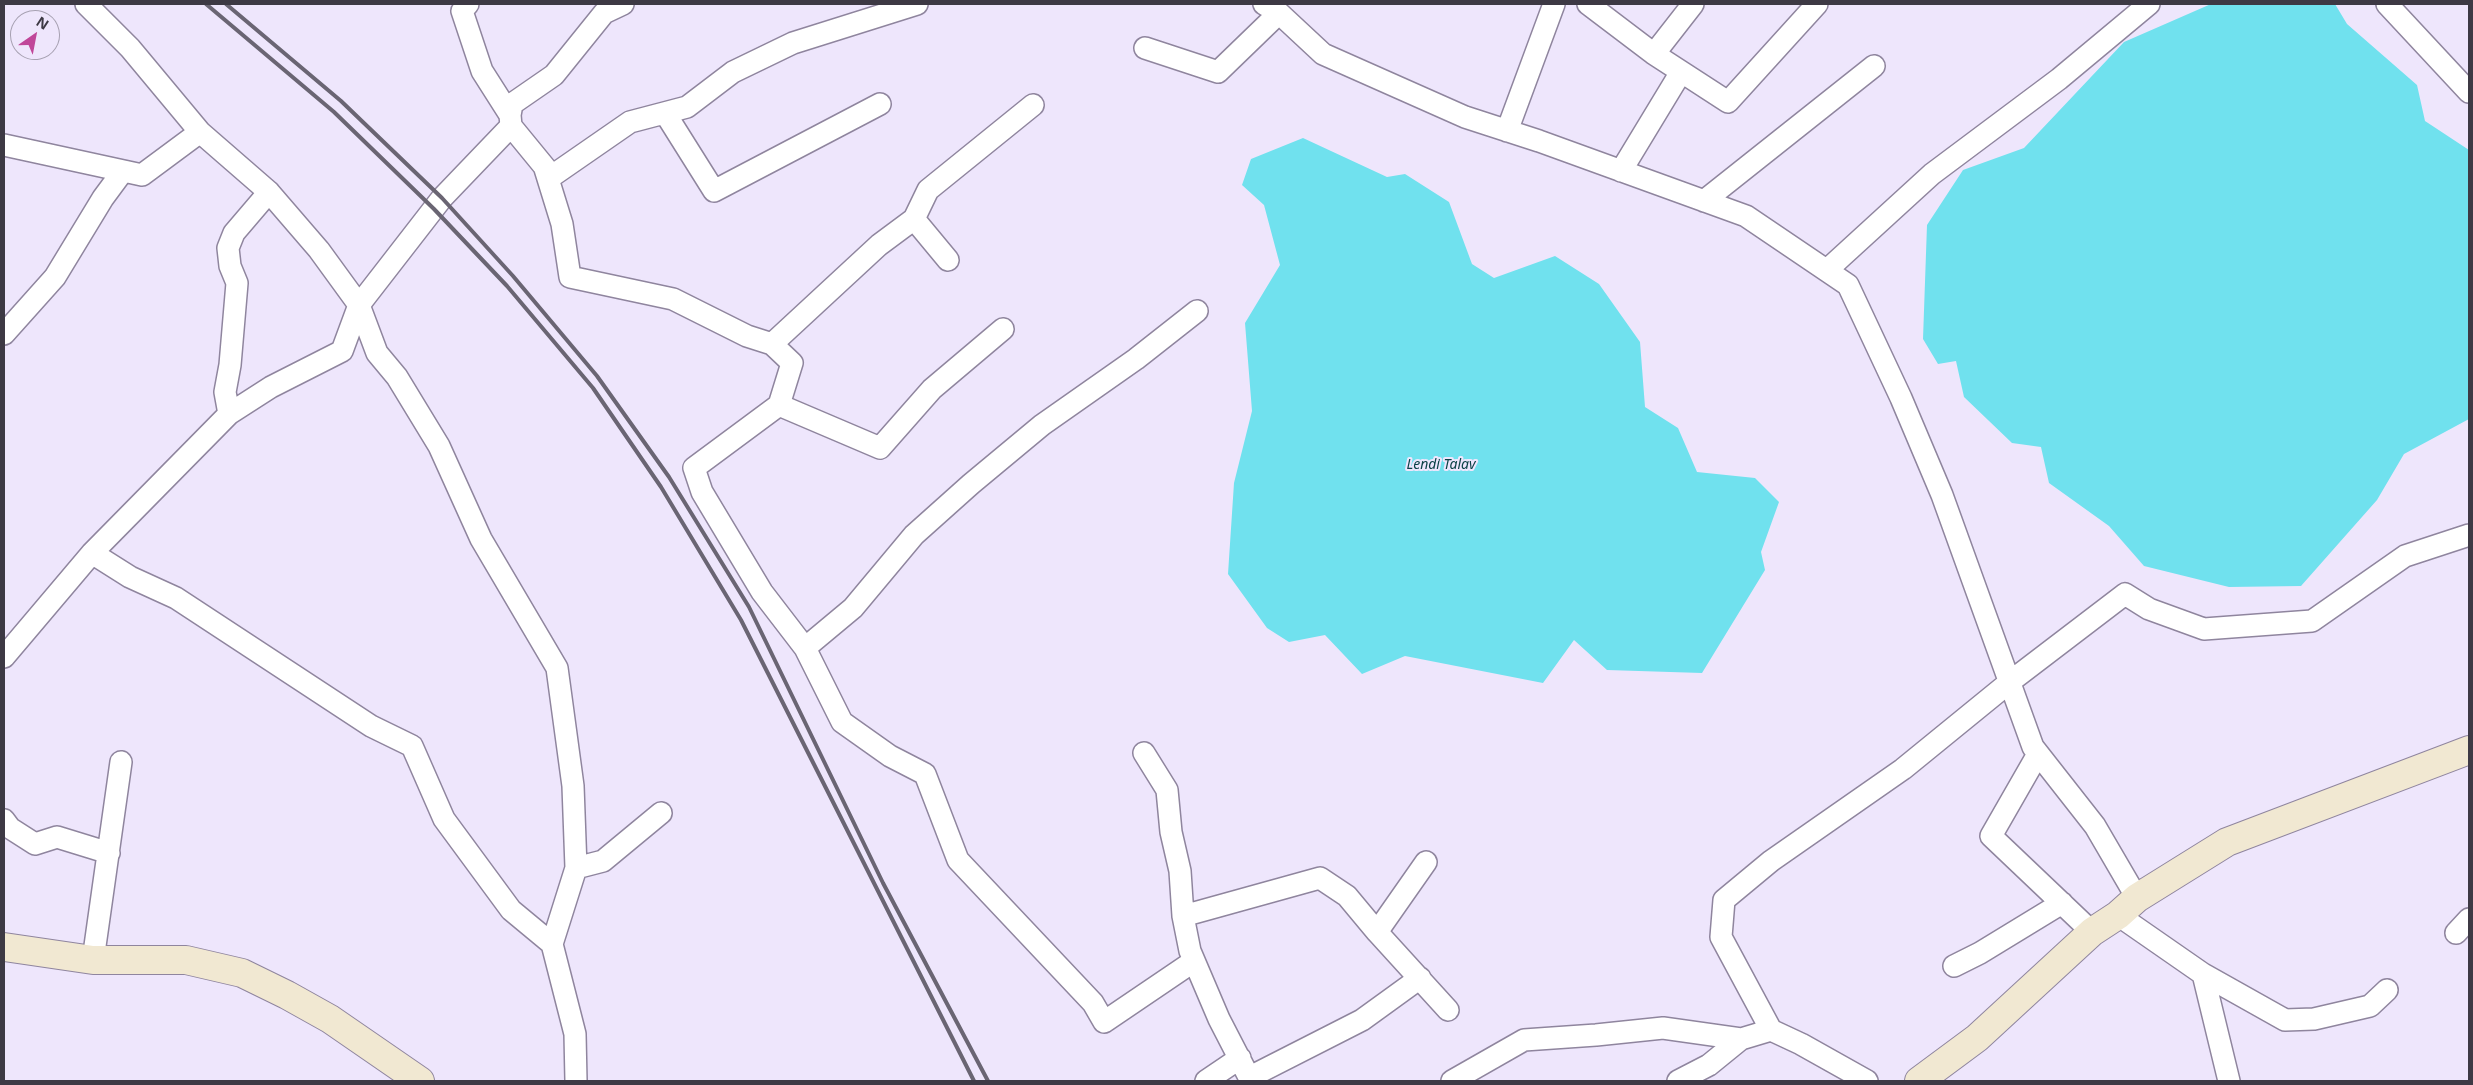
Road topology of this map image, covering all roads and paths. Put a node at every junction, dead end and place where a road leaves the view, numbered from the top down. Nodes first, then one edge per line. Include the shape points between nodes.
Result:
1 (86, 4) edge
2 (622, 4) edge
3 (916, 4) edge
4 (1554, 4) edge
5 (1588, 4) edge
6 (1693, 4) edge
7 (1818, 4) edge
8 (2150, 4) edge
9 (2387, 4) edge
10 (461, 6) edge
11 (1272, 8) edge
12 (1145, 48) dead end
13 (1654, 54) junction
14 (1874, 66) dead end
15 (1681, 72) junction
16 (2468, 88) edge
17 (880, 104) dead end
18 (1033, 105) dead end
19 (665, 113) junction
20 (510, 121) junction
21 (1507, 131) junction
22 (200, 132) junction
23 (4, 146) edge
24 (545, 169) junction
25 (124, 171) junction
26 (1621, 171) junction
27 (269, 192) junction
28 (1704, 201) junction
29 (914, 219) junction
30 (948, 260) dead end
31 (1827, 270) junction
32 (359, 305) junction
33 (1197, 311) dead end
34 (1003, 329) dead end
35 (4, 334) edge
36 (772, 344) junction
37 (778, 405) junction
38 (229, 414) junction
39 (2469, 535) edge
40 (92, 553) junction
41 (805, 648) junction
42 (4, 657) edge
43 (2010, 681) junction
44 (2469, 750) edge
45 (1144, 753) dead end
46 (2038, 754) junction
47 (122, 762) dead end
48 (661, 813) dead end
49 (4, 820) edge
50 (109, 853) junction
51 (1426, 862) dead end
52 (576, 868) junction
53 (2062, 903) junction
54 (2128, 906) junction
55 (1183, 916) junction
56 (1377, 932) junction
57 (2092, 932) junction
58 (552, 944) junction
59 (4, 947) edge
60 (1194, 961) junction
61 (4, 962) edge
62 (1954, 966) dead end
63 (91, 967) junction
64 (2203, 974) junction
65 (1420, 978) junction
66 (2387, 990) dead end
67 (1448, 1010) dead end
68 (1771, 1030) junction
69 (1741, 1039) junction
70 (1240, 1058) junction
71 (1250, 1079) edge
72 (390, 1081) edge
73 (419, 1081) edge
74 (576, 1081) edge
75 (1206, 1081) edge
76 (1452, 1081) edge
77 (1678, 1081) edge
78 (1866, 1081) edge
79 (1919, 1081) edge
80 (2229, 1081) edge

1 - 22 street via 130,48
2 - 20 street via 604,13 554,75 512,104
3 - 19 street via 792,43 733,72 687,107
4 - 21 street
5 - 13 street
6 - 13 street
7 - 15 street via 1728,102
8 - 31 street via 2059,80 1932,174
9 - 16 street
10 - 20 street via 482,72
11 - 12 street via 1218,72
11 - 21 street via 1323,54 1464,118
13 - 15 street
14 - 28 street
15 - 26 street
17 - 19 street via 714,191
18 - 29 street via 928,190
19 - 24 street via 630,122 552,176
20 - 24 street
20 - 32 street via 442,198
21 - 26 street
22 - 25 street via 142,175
22 - 27 street
23 - 25 street
24 - 36 street via 562,224 570,277 673,300 747,336
25 - 35 street via 103,198 55,276
26 - 28 street
27 - 32 street via 320,250
27 - 38 street via 234,232 228,248 230,266 237,283 225,392
28 - 31 street via 1746,216
29 - 30 street
29 - 36 street via 880,245
31 - 43 street via 1848,285 1901,398 1942,495
32 - 38 street via 342,351 271,387
32 - 52 street via 377,353 397,377 439,446 481,539 557,668 573,786
33 - 41 street via 1042,426 971,484 914,535 853,608
34 - 37 street via 932,389 880,448
36 - 37 street via 792,363
37 - 41 street via 694,468 702,492 762,592
38 - 40 street
39 - 43 street via 2405,556 2312,621 2204,629 2149,609 2125,594
40 - 42 street
40 - 58 street via 130,577 176,598 371,726 412,746 444,819 467,852 511,910
41 - 60 street via 842,722 890,756 925,774 958,860 1093,1003 1104,1022
43 - 46 street
43 - 68 street via 1902,769 1770,862 1724,900 1721,937
44 - 54 street via 2227,842
45 - 55 street via 1167,790 1171,832 1180,871
46 - 53 street via 1991,836
46 - 54 street via 2095,826
47 - 50 street
48 - 52 street via 602,862
49 - 50 street via 10,828 35,844 57,837
50 - 63 street
51 - 56 street
52 - 58 street
53 - 57 street
53 - 62 street
54 - 57 street
54 - 64 street
55 - 56 street via 1320,878 1347,896
55 - 60 street
56 - 65 street
57 - 79 street via 1977,1038
58 - 74 street via 575,1034
59 - 63 street
60 - 70 street
61 - 63 street
63 - 72 street via 184,976 236,988 324,1035
63 - 73 street via 186,960 242,973 330,1019
64 - 66 street via 2285,1020 2314,1019 2370,1006
64 - 80 street
65 - 67 street
65 - 71 street via 1362,1020
68 - 69 street
68 - 78 street
69 - 76 street via 1663,1028 1524,1040
69 - 77 street via 1709,1065
70 - 71 street
70 - 75 street

